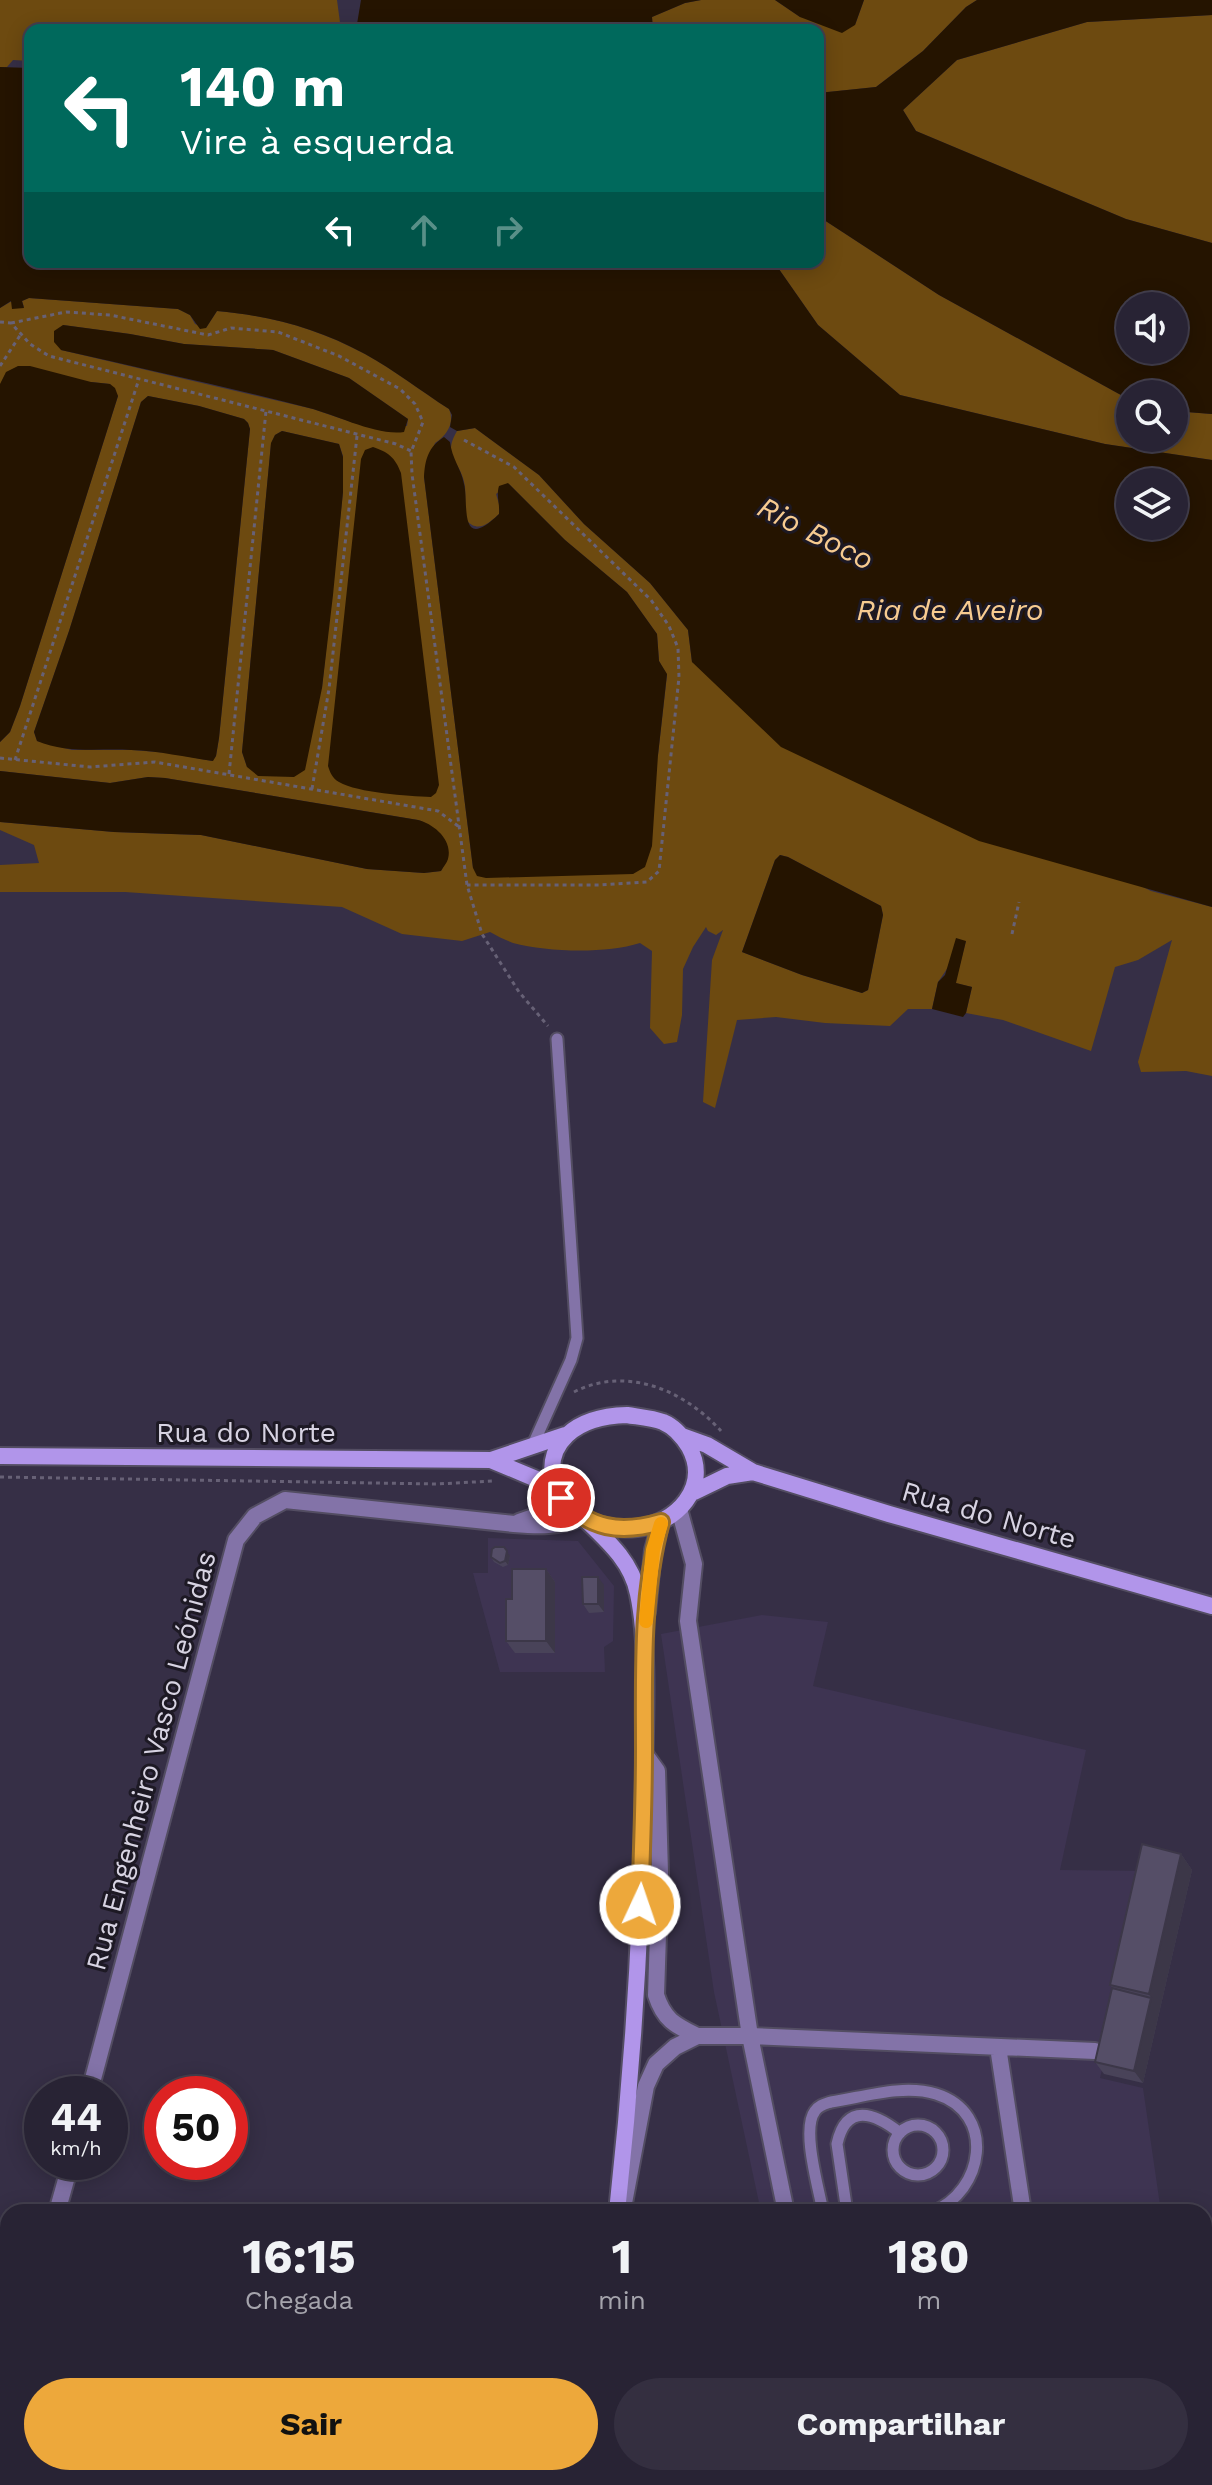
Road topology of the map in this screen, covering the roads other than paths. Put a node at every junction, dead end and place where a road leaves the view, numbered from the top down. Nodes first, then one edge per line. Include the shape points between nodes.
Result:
1 (557, 1039) road end
2 (565, 1435) junction
3 (682, 1436) junction
4 (532, 1447) junction
5 (0, 1456) edge
6 (491, 1460) junction
7 (753, 1472) junction
8 (558, 1491) junction
9 (694, 1492) junction
10 (679, 1509) junction
11 (584, 1519) junction
12 (661, 1522) junction
13 (514, 1524) junction
14 (1212, 1606) edge
15 (644, 1646) junction
16 (644, 1753) junction
17 (697, 2036) junction
18 (750, 2036) junction
19 (998, 2047) junction
20 (1095, 2051) edge
21 (94, 2076) edge
22 (900, 2133) junction
23 (66, 2180) edge
24 (59, 2204) edge
25 (621, 2204) edge
26 (622, 2204) edge
27 (784, 2204) edge
28 (822, 2204) edge
29 (846, 2204) edge
30 (949, 2204) edge
31 (1022, 2204) edge

1 - 4 lane via 577,1338
2 - 3 main road via 582,1423 627,1415 666,1423
2 - 4 main road, Rua do Norte
2 - 8 main road via 552,1471
3 - 7 main road, Rua do Norte
3 - 9 main road via 697,1473
4 - 6 main road, Rua do Norte
5 - 6 main road, Rua do Norte
6 - 8 main road, Rua do Norte
7 - 9 main road via 727,1476
7 - 14 main road, Rua do Norte
8 - 11 main road
8 - 13 street via 539,1515
9 - 10 main road
10 - 12 main road
10 - 18 street via 694,1564 688,1621
11 - 12 main road via 626,1528
11 - 13 street, Rua Engenheiro Vasco Leónidas via 547,1526
11 - 15 main road via 631,1570
12 - 15 main road via 653,1550
13 - 21 street, Rua Engenheiro Vasco Leónidas via 285,1500 255,1516 236,1540
15 - 16 main road
16 - 17 street via 657,1771 656,1995 673,2024
16 - 25 main road via 638,1946
17 - 18 street
17 - 26 street via 656,2064 646,2086
18 - 19 street
18 - 27 street
19 - 20 street
19 - 31 street
22 - 22 lane via 892,2150 899,2167 916,2175 933,2170 942,2154 939,2136 918,2125
22 - 29 lane via 871,2115 853,2117 846,2124 837,2144
23 - 24 street
28 - 30 lane via 808,2130 815,2110 831,2102 905,2090 939,2095 964,2113 974,2128 976,2163

